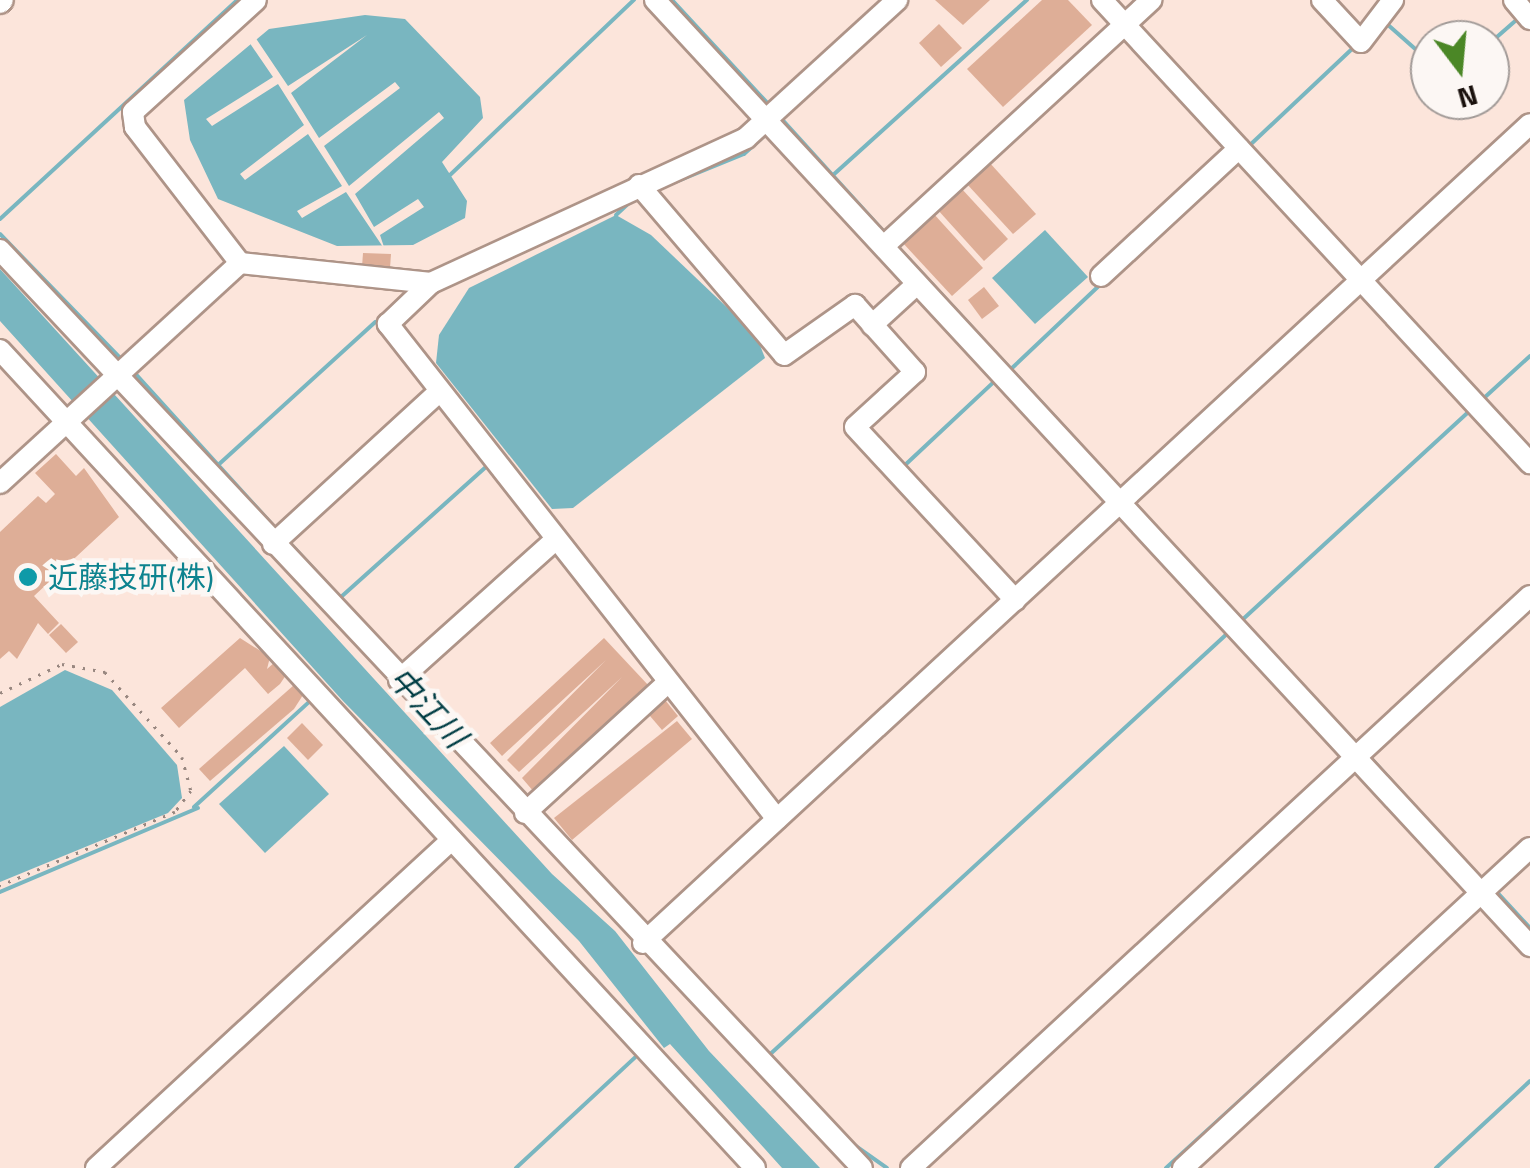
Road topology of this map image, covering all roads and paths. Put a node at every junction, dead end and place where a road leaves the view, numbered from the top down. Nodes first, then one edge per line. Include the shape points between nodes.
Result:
1 (256, 0) edge
2 (656, 0) edge
3 (897, 0) edge
4 (1102, 0) edge
5 (1151, 0) edge
6 (1322, 0) edge
7 (1394, 0) edge
8 (1514, 0) edge
9 (1530, 20) edge
10 (1124, 24) junction
11 (767, 119) junction
12 (1530, 124) edge
13 (1239, 148) junction
14 (639, 185) junction
15 (885, 246) junction
16 (0, 250) edge
17 (240, 263) junction
18 (1101, 276) dead end
19 (1362, 280) junction
20 (431, 283) junction
21 (917, 284) junction
22 (872, 325) junction
23 (0, 350) edge
24 (118, 374) junction
25 (439, 392) junction
26 (68, 420) junction
27 (1530, 462) edge
28 (0, 483) edge
29 (1121, 503) junction
30 (554, 541) junction
31 (273, 544) junction
32 (1530, 596) edge
33 (1015, 600) junction
34 (399, 680) junction
35 (664, 686) junction
36 (0, 693) edge
37 (1358, 757) junction
38 (525, 813) junction
39 (776, 819) junction
40 (452, 840) junction
41 (1530, 848) edge
42 (0, 886) edge
43 (1481, 892) junction
44 (643, 943) junction
45 (1530, 946) edge
46 (96, 1168) edge
47 (755, 1168) edge
48 (862, 1168) edge
49 (911, 1168) edge
50 (1183, 1168) edge

1 - 17 street via 134,112 135,127
2 - 11 street
3 - 11 street
4 - 10 street
5 - 10 street
6 - 7 street via 1361,42
8 - 9 street
10 - 13 street
10 - 15 street
11 - 14 street via 730,148
11 - 15 street
12 - 19 street
13 - 18 street
13 - 19 street
14 - 20 street
14 - 22 street via 784,356 855,305
15 - 21 street
16 - 24 street
17 - 20 street
17 - 24 street
19 - 27 street
19 - 29 street
20 - 25 street via 388,324
21 - 22 street
21 - 29 street
22 - 33 street via 915,372 855,427
23 - 26 street
24 - 26 street
24 - 31 street
25 - 30 street
25 - 31 street
26 - 28 street
26 - 40 street
29 - 33 street
29 - 37 street
30 - 34 street
30 - 35 street
31 - 34 street
32 - 37 street
33 - 39 street
34 - 38 street
35 - 38 street
35 - 39 street
36 - 42 path via 62,664 105,672 182,757 192,792 175,812
37 - 43 street
37 - 49 street
38 - 44 street
39 - 44 street
40 - 46 street
40 - 47 street
41 - 43 street
43 - 45 street
43 - 50 street
44 - 48 street

